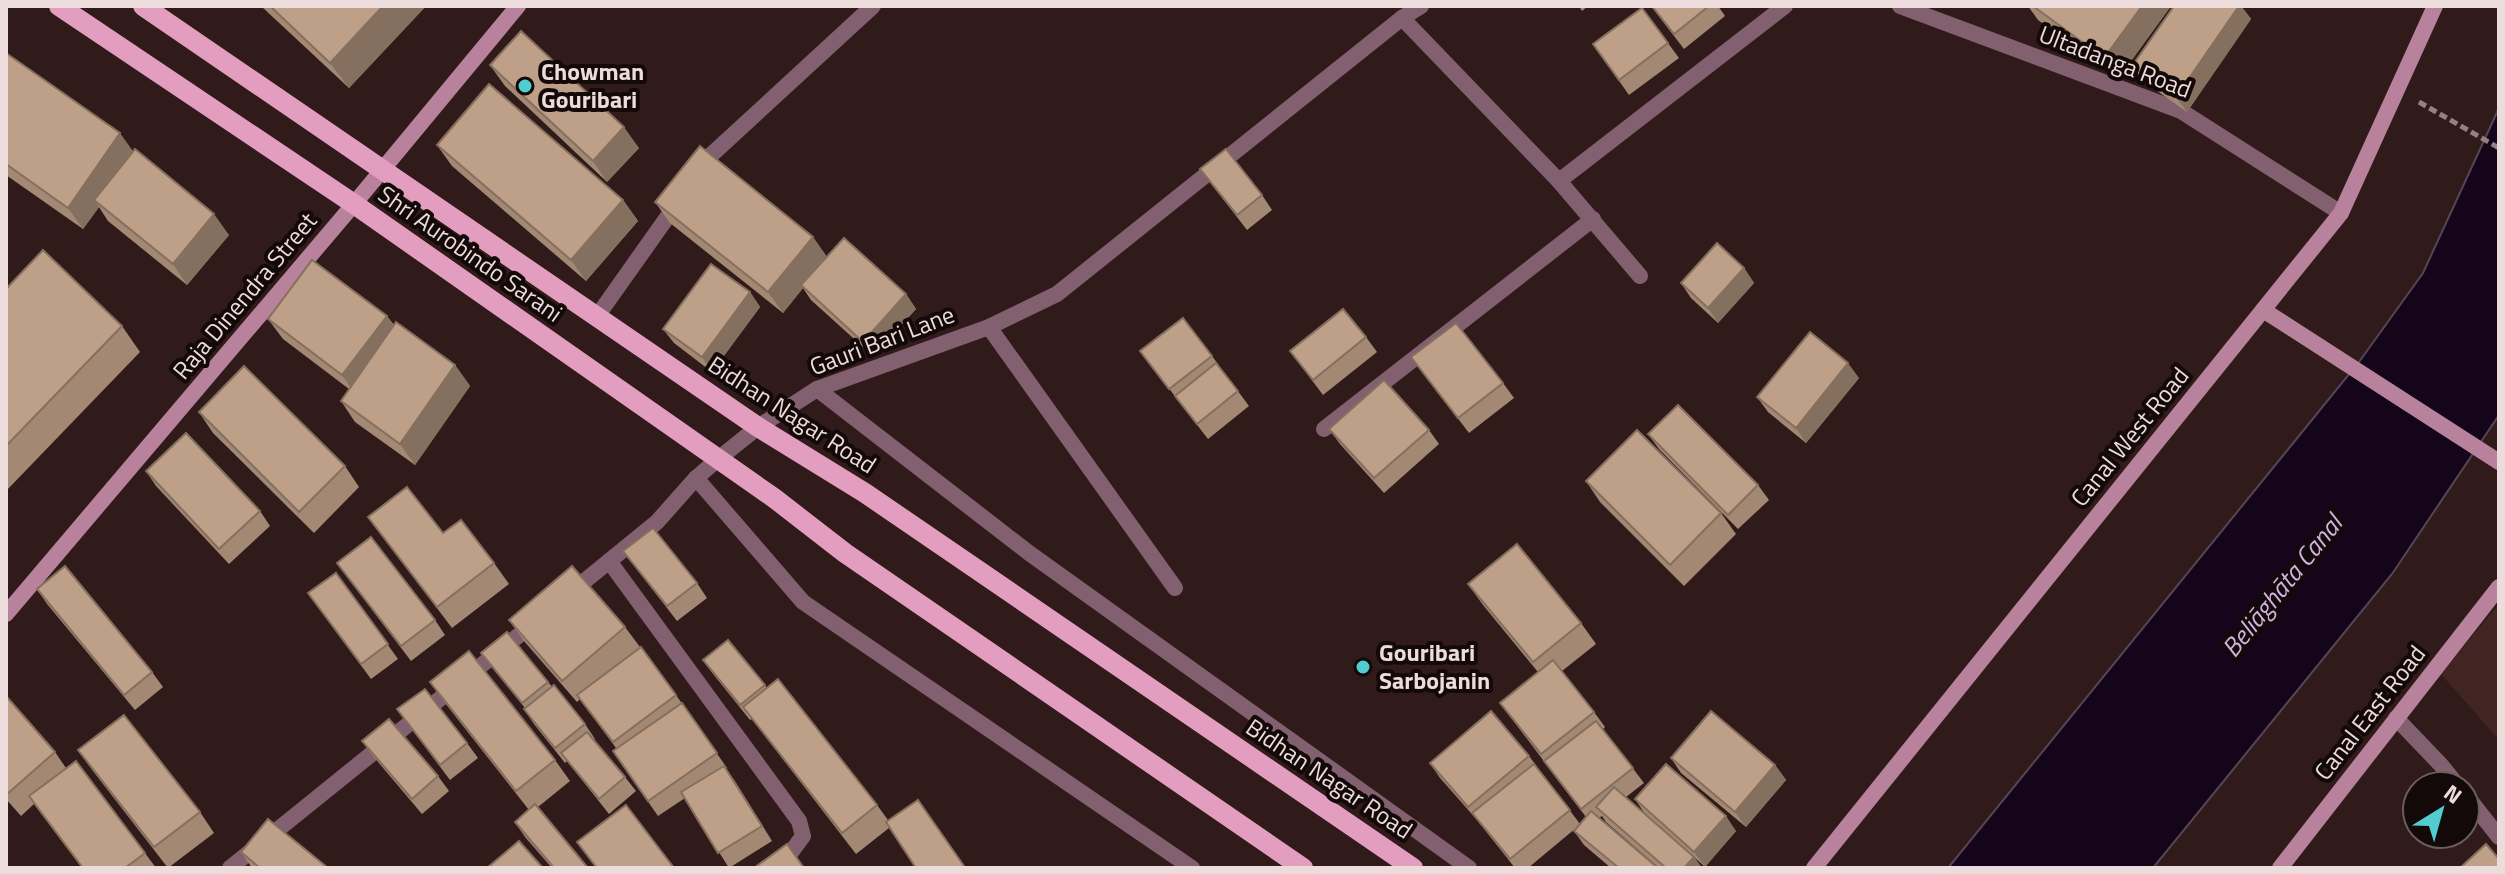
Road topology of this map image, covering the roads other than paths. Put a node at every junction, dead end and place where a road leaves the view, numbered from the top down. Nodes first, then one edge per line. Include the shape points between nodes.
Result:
1 (59, 6) edge
2 (143, 6) edge
3 (518, 6) edge
4 (873, 6) edge
5 (1421, 6) edge
6 (1785, 6) edge
7 (1900, 6) edge
8 (2435, 6) edge
9 (1402, 18) junction
10 (382, 169) junction
11 (1559, 181) junction
12 (354, 204) junction
13 (2341, 213) junction
14 (1593, 219) junction
15 (1640, 276) dead end
16 (2263, 310) junction
17 (598, 315) junction
18 (989, 327) junction
19 (817, 389) junction
20 (758, 427) junction
21 (1324, 429) dead end
22 (717, 460) junction
23 (2499, 462) edge
24 (696, 478) junction
25 (609, 561) junction
26 (2499, 587) edge
27 (1175, 588) dead end
28 (6, 614) edge
29 (2396, 718) junction
30 (2445, 770) edge
31 (2481, 814) edge
32 (2499, 837) edge
33 (230, 868) edge
34 (766, 868) edge
35 (1192, 868) edge
36 (1303, 868) edge
37 (1413, 868) edge
38 (1469, 868) edge
39 (1814, 868) edge
40 (2280, 868) edge

1 - 12 main road, Shri Aurobindo Sarani
2 - 10 main road, Bidhan Nagar Road
3 - 10 main road, Raja Dinendra Street
4 - 17 street via 710,156
5 - 9 street, Gauri Bari Lane
6 - 11 street
7 - 13 street, Ultadanga Road via 2181,111
8 - 13 main road, Canal West Road
9 - 11 street
9 - 18 street, Gauri Bari Lane via 1057,294
10 - 12 main road, Raja Dinendra Street
10 - 17 main road, Bidhan Nagar Road
11 - 14 street
12 - 22 main road, Shri Aurobindo Sarani
12 - 28 main road, Raja Dinendra Street
13 - 16 main road, Canal West Road
14 - 15 street
14 - 21 street
16 - 23 main road
16 - 39 main road, Canal West Road
17 - 20 main road, Bidhan Nagar Road
18 - 19 street, Gauri Bari Lane
18 - 27 street
19 - 20 street, Gauri Bari Lane
19 - 38 street via 1029,553
20 - 22 street, Gauri Bari Lane
20 - 37 main road, Bidhan Nagar Road via 865,493
22 - 24 street, Gauri Bari Lane
22 - 36 main road, Shri Aurobindo Sarani
24 - 25 street, Gauri Bari Lane via 657,522
24 - 35 street via 803,602
25 - 33 street, Gauri Bari Lane
25 - 34 street via 799,821 803,836 792,851
26 - 29 main road, Canal East Road
29 - 30 street
29 - 40 main road, Canal East Road
31 - 32 street

